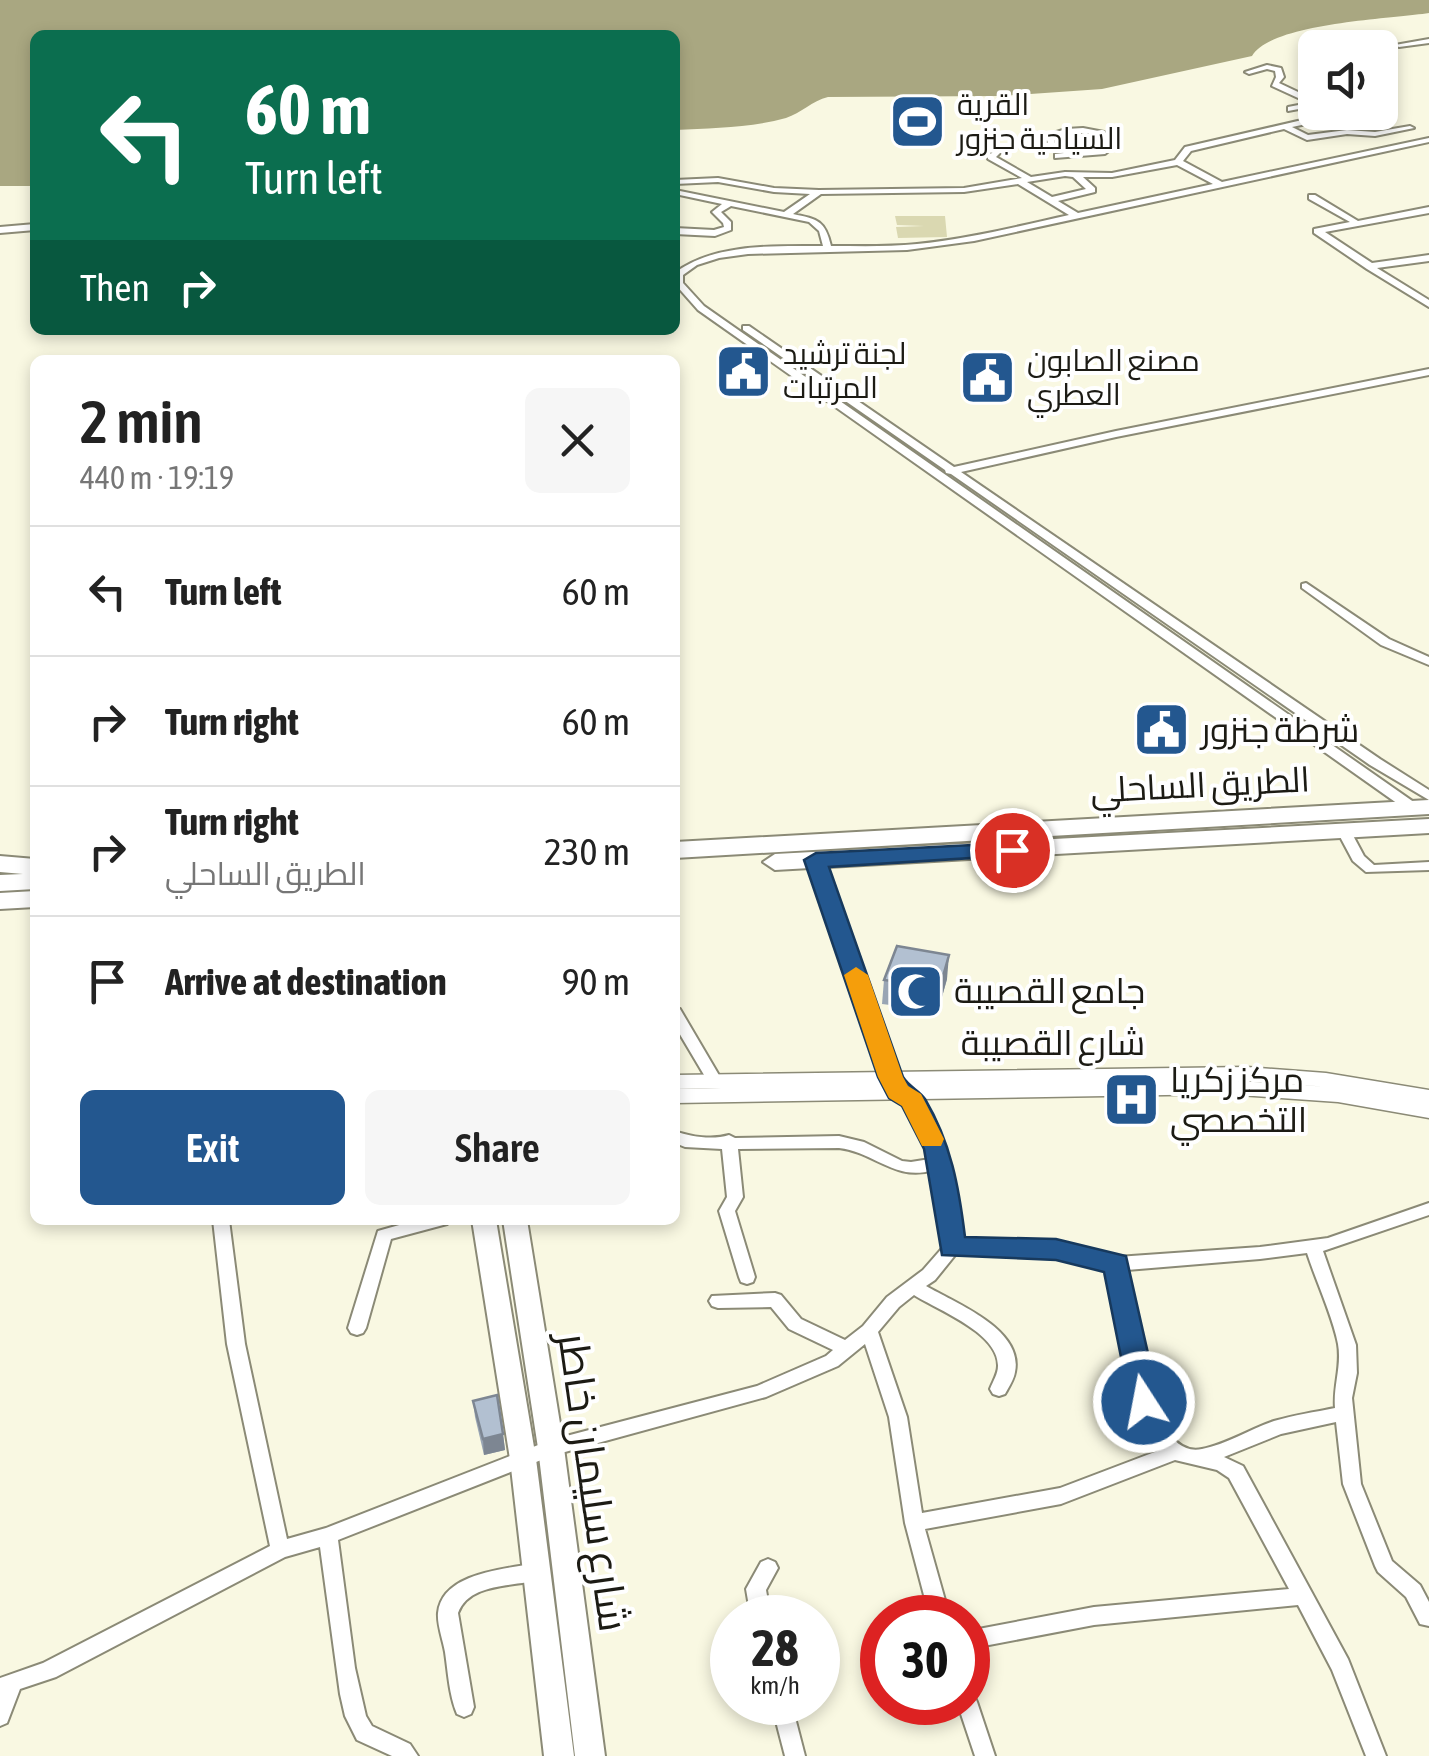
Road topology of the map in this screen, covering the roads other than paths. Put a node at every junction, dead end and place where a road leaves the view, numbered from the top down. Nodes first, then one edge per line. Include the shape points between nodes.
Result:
1 (1429, 41) edge
2 (1400, 45) dead end
3 (1249, 72) dead end
4 (1298, 96) edge
5 (1298, 108) edge
6 (1292, 110) dead end
7 (1298, 124) edge
8 (1286, 127) junction
9 (1410, 128) dead end
10 (1330, 134) junction
11 (1307, 138) junction
12 (1429, 140) edge
13 (1051, 146) junction
14 (996, 153) dead end
15 (1075, 154) junction
16 (1058, 156) junction
17 (1350, 157) junction
18 (1178, 162) junction
19 (1071, 175) junction
20 (1024, 180) junction
21 (680, 182) edge
22 (730, 182) junction
23 (1008, 184) junction
24 (1222, 185) junction
25 (819, 192) junction
26 (680, 193) edge
27 (1312, 197) dead end
28 (706, 198) junction
29 (1051, 200) junction
30 (729, 203) junction
31 (1429, 210) edge
32 (1077, 216) junction
33 (789, 217) junction
34 (1064, 219) junction
35 (1355, 222) junction
36 (30, 227) edge
37 (0, 230) edge
38 (680, 231) edge
39 (808, 240) junction
40 (828, 250) junction
41 (1429, 258) edge
42 (1370, 266) junction
43 (680, 274) edge
44 (680, 284) edge
45 (1429, 304) edge
46 (1429, 372) edge
47 (878, 426) junction
48 (954, 470) junction
49 (939, 474) junction
50 (1306, 586) dead end
51 (1429, 660) edge
52 (1425, 809) edge
53 (1344, 831) junction
54 (680, 850) edge
55 (816, 860) junction
56 (0, 864) edge
57 (680, 866) edge
58 (1429, 866) edge
59 (30, 867) edge
60 (30, 882) edge
61 (0, 883) edge
62 (30, 899) edge
63 (0, 901) edge
64 (680, 1022) edge
65 (715, 1081) junction
66 (680, 1082) edge
67 (894, 1084) junction
68 (680, 1096) edge
69 (1429, 1097) edge
70 (1429, 1111) edge
71 (680, 1138) edge
72 (729, 1141) junction
73 (940, 1161) junction
74 (1425, 1214) edge
75 (222, 1225) edge
76 (423, 1225) edge
77 (485, 1225) edge
78 (515, 1225) edge
79 (952, 1247) junction
80 (1313, 1247) junction
81 (1116, 1264) junction
82 (747, 1277) dead end
83 (914, 1287) junction
84 (718, 1301) dead end
85 (358, 1328) dead end
86 (868, 1332) junction
87 (847, 1349) junction
88 (999, 1389) dead end
89 (1345, 1413) junction
90 (550, 1448) junction
91 (1176, 1452) junction
92 (1202, 1457) junction
93 (523, 1459) junction
94 (914, 1523) junction
95 (328, 1536) junction
96 (280, 1550) junction
97 (768, 1568) dead end
98 (537, 1572) junction
99 (757, 1595) edge
100 (934, 1595) edge
101 (1302, 1596) junction
102 (1427, 1618) edge
103 (990, 1636) edge
104 (6, 1684) edge
105 (464, 1707) dead end
106 (0, 1716) edge
107 (787, 1725) edge
108 (975, 1725) edge
109 (408, 1756) edge
110 (559, 1756) edge
111 (590, 1756) edge
112 (795, 1756) edge
113 (985, 1756) edge
114 (1376, 1756) edge

1 - 2 street
3 - 4 street via 1278,70 1275,84
5 - 6 street
7 - 8 street
8 - 11 street
8 - 18 street via 1204,144
9 - 10 street
10 - 11 street
10 - 17 street via 1356,142
11 - 17 street
12 - 17 street
13 - 15 street
13 - 15 street via 1050,137 1066,131 1099,133 1116,142 1105,152
13 - 16 street
14 - 20 street via 991,158
15 - 16 street
16 - 19 street
17 - 24 street
18 - 19 street via 1112,176
18 - 24 street
19 - 20 street
19 - 29 street via 1092,190
20 - 23 street
20 - 29 street
21 - 22 street
22 - 25 street
22 - 28 street
23 - 25 street
23 - 34 street
24 - 32 street
25 - 33 street
26 - 28 street
27 - 35 street
28 - 30 street
29 - 32 street
30 - 33 street
30 - 38 street via 716,212 728,228
31 - 35 street
32 - 34 street
33 - 39 street via 804,224
33 - 40 street via 817,222
34 - 40 street via 921,246
35 - 42 street via 1317,231
36 - 37 street
39 - 40 street
39 - 43 street via 715,256
41 - 42 street
42 - 45 street
44 - 47 street via 701,308
46 - 48 street
47 - 48 street
47 - 49 street
48 - 49 street
48 - 52 street via 1375,762
49 - 52 street
50 - 51 street via 1386,642
52 - 53 highway, الطريق الساحلي
52 - 54 highway, الطريق الساحلي
53 - 55 highway, الطريق الساحلي
53 - 58 street via 1371,869
55 - 57 highway, الطريق الساحلي
55 - 67 street
56 - 59 highway
60 - 61 highway
62 - 63 highway
64 - 65 street
65 - 66 street, شارع القصيبة
65 - 67 street, شارع القصيبة
67 - 68 street
67 - 69 street, شارع القصيبة via 1247,1074
67 - 70 street via 1266,1088
67 - 73 street via 912,1100
71 - 72 street
72 - 73 street via 843,1142 896,1166
72 - 82 street via 735,1197 727,1211
73 - 79 street
74 - 80 street
75 - 96 street via 236,1344
76 - 85 street via 384,1235
77 - 93 main road, شارع سليمان خاطر
78 - 90 main road, شارع سليمان خاطر
79 - 81 street via 1056,1250
79 - 83 street
80 - 81 street
80 - 89 street via 1347,1345
81 - 91 street via 1144,1402 1157,1434
83 - 86 street
83 - 88 street via 986,1326 1008,1356 1010,1368
84 - 87 street via 775,1300 795,1324
86 - 87 street
86 - 94 street via 898,1417
87 - 90 street via 760,1392
89 - 92 street via 1279,1428
89 - 102 street via 1348,1469 1372,1536 1385,1566 1413,1592
90 - 93 street
90 - 111 main road, شارع سليمان خاطر
91 - 92 street
91 - 94 street via 1060,1496
92 - 101 street via 1236,1472
93 - 95 street
93 - 98 main road, شارع سليمان خاطر
94 - 100 street
95 - 96 street
95 - 109 street via 361,1730
96 - 104 street via 50,1670
97 - 99 street
98 - 105 street via 472,1586 450,1600
98 - 110 main road, شارع سليمان خاطر
101 - 103 street via 1094,1616
101 - 114 street via 1342,1666
104 - 106 street
107 - 112 street
108 - 113 street

